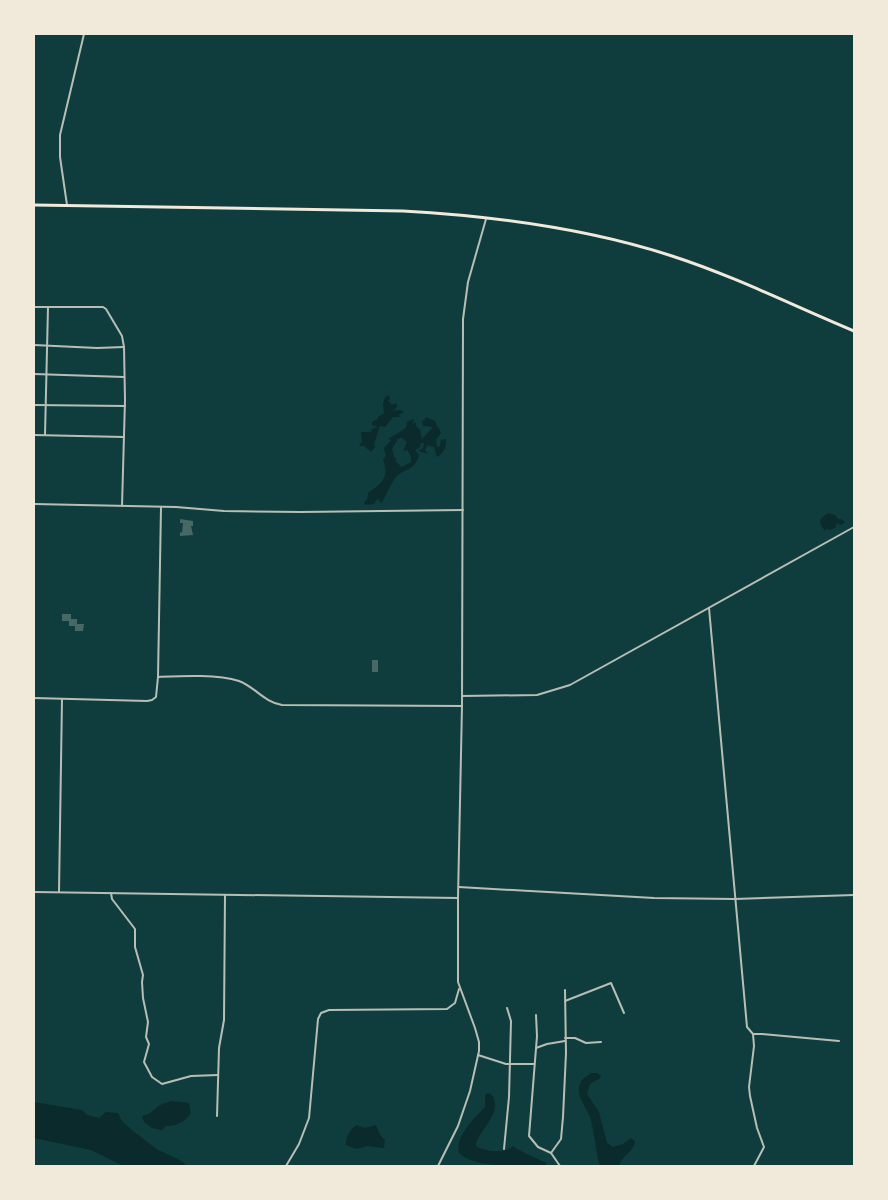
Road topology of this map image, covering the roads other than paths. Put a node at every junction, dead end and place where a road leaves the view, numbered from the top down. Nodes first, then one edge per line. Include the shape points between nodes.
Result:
1 (84, 34) edge
2 (34, 205) edge
3 (67, 206) junction
4 (486, 218) junction
5 (34, 307) edge
6 (48, 307) junction
7 (854, 331) edge
8 (34, 345) edge
9 (48, 346) junction
10 (124, 347) junction
11 (34, 374) edge
12 (47, 374) junction
13 (125, 377) junction
14 (34, 405) edge
15 (46, 405) junction
16 (125, 406) junction
17 (34, 435) edge
18 (45, 435) junction
19 (124, 437) junction
20 (34, 504) edge
21 (122, 506) junction
22 (161, 507) junction
23 (463, 510) junction
24 (854, 526) edge
25 (709, 608) junction
26 (158, 677) junction
27 (462, 696) junction
28 (34, 698) edge
29 (62, 699) junction
30 (462, 706) junction
31 (459, 887) junction
32 (34, 892) edge
33 (59, 892) junction
34 (111, 893) junction
35 (225, 895) junction
36 (854, 895) edge
37 (458, 898) junction
38 (735, 899) junction
39 (459, 989) junction
40 (564, 990) dead end
41 (565, 1001) junction
42 (507, 1008) dead end
43 (624, 1013) dead end
44 (536, 1015) dead end
45 (753, 1034) junction
46 (565, 1039) junction
47 (839, 1041) dead end
48 (601, 1042) dead end
49 (536, 1048) junction
50 (478, 1055) junction
51 (510, 1064) junction
52 (534, 1064) junction
53 (218, 1075) junction
54 (216, 1116) dead end
55 (504, 1148) dead end
56 (551, 1153) junction
57 (286, 1166) edge
58 (438, 1166) edge
59 (560, 1166) edge
60 (754, 1166) edge

1 - 3 street via 60,135
2 - 3 highway
3 - 4 highway via 403,211
4 - 7 highway via 588,234 671,256
4 - 23 street via 464,310
5 - 6 street
6 - 9 street
6 - 10 street via 105,308 120,333
8 - 9 street
9 - 10 street
9 - 12 street
10 - 13 street
11 - 12 street
12 - 13 street
12 - 15 street
13 - 16 street
14 - 15 street
15 - 16 street
15 - 18 street
16 - 19 street
17 - 18 street
18 - 19 street
19 - 21 street
20 - 21 street
21 - 22 street
22 - 23 street via 301,512
22 - 26 street
23 - 27 street
24 - 25 street
25 - 27 street via 559,689 524,696
25 - 38 street
26 - 29 street via 156,695 147,701
26 - 30 street via 235,680 267,700 282,705
27 - 30 street
28 - 29 street
29 - 33 street
30 - 31 street
31 - 37 street
31 - 38 street
32 - 33 street
33 - 34 street
34 - 35 street
34 - 53 street via 135,929 135,947 140,957 148,1020 144,1062 147,1069 162,1084 191,1076
35 - 37 street
35 - 53 street via 224,1020
36 - 38 street
37 - 39 street
38 - 45 street via 746,1020
39 - 50 street via 475,1028
39 - 57 street via 455,1003 447,1008 329,1010 322,1013 318,1019 310,1118
40 - 41 street
41 - 43 street via 611,982
41 - 46 street
42 - 51 street via 511,1021
44 - 49 street
45 - 47 street
45 - 60 street via 749,1087 756,1128 764,1147
46 - 48 street
46 - 49 street
46 - 56 street via 561,1139
49 - 52 street
50 - 51 street
50 - 58 street via 458,1126
51 - 52 street
51 - 55 street
52 - 56 street via 529,1138
53 - 54 street
56 - 59 street

